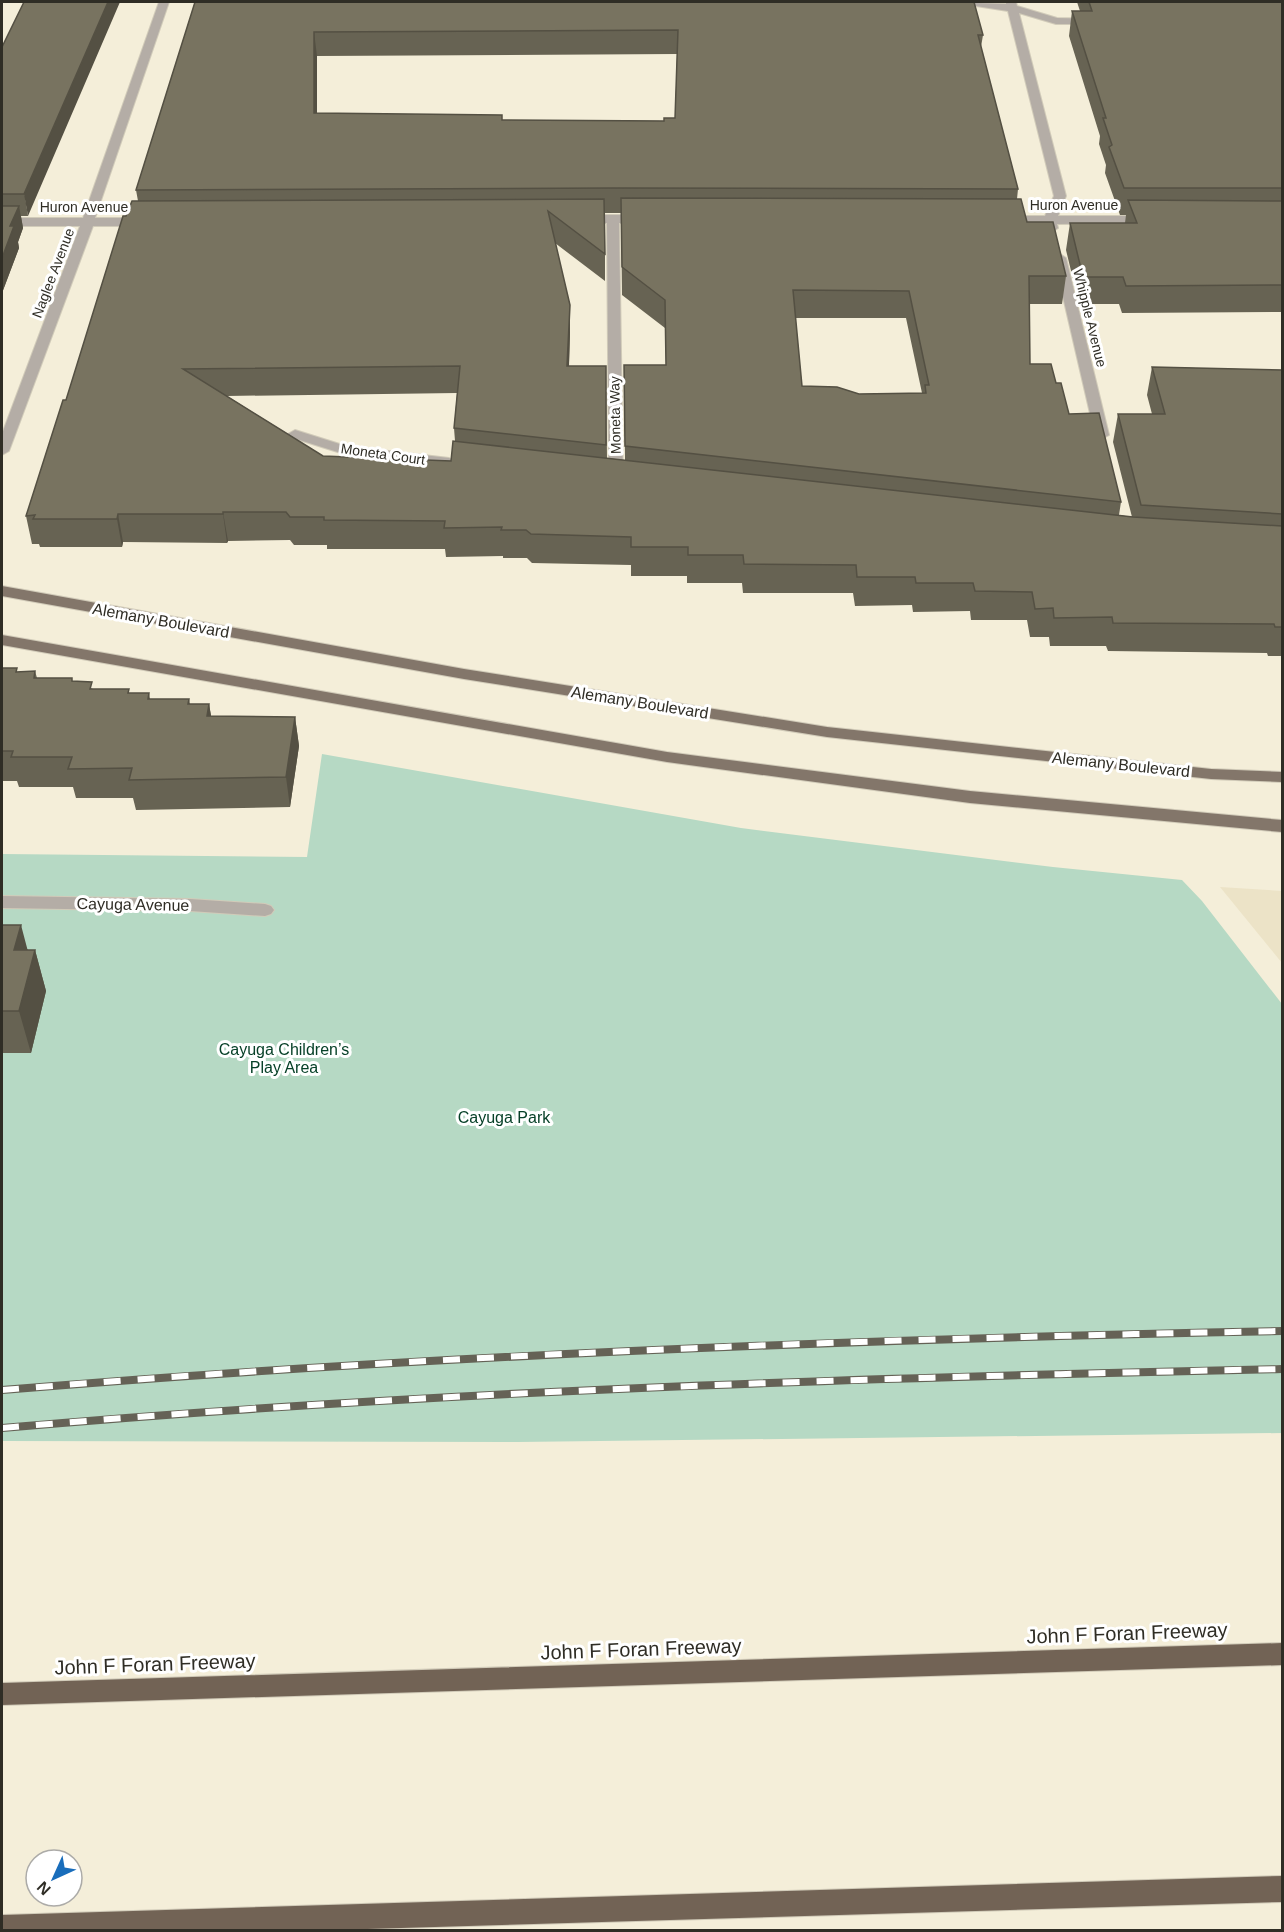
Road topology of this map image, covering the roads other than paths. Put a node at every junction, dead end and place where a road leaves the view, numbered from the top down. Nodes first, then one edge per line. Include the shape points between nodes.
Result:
1 (164, 2) edge
2 (940, 3) edge
3 (1012, 5) edge
4 (1104, 21) edge
5 (565, 219) edge
6 (613, 219) junction
7 (660, 219) edge
8 (991, 220) edge
9 (1050, 220) junction
10 (1166, 220) edge
11 (2, 222) edge
12 (88, 222) junction
13 (160, 222) edge
14 (295, 434) dead end
15 (1105, 446) edge
16 (2, 451) edge
17 (462, 464) edge
18 (616, 481) edge
19 (2, 591) edge
20 (2, 640) edge
21 (1282, 777) edge
22 (1282, 826) edge
23 (2, 902) edge
24 (265, 910) dead end
25 (1282, 1654) edge
26 (2, 1694) edge
27 (1282, 1889) edge
28 (2, 1928) edge

1 - 12 street, Naglee Avenue
2 - 3 street
3 - 4 street via 1056,21
3 - 9 street via 1060,196
5 - 6 street
6 - 7 street
6 - 18 street, Moneta Way
8 - 9 street, Huron Avenue
9 - 10 street, Huron Avenue
9 - 15 street, Whipple Avenue
11 - 12 street, Huron Avenue
12 - 13 street, Huron Avenue
12 - 16 street, Naglee Avenue
14 - 17 street, Moneta Court via 344,450
19 - 21 main road, Alemany Boulevard via 453,672 827,732 1211,774
20 - 22 main road via 667,758 970,797
23 - 24 street, Cayuga Avenue via 190,904
25 - 26 highway, John F Foran Freeway
27 - 28 highway

